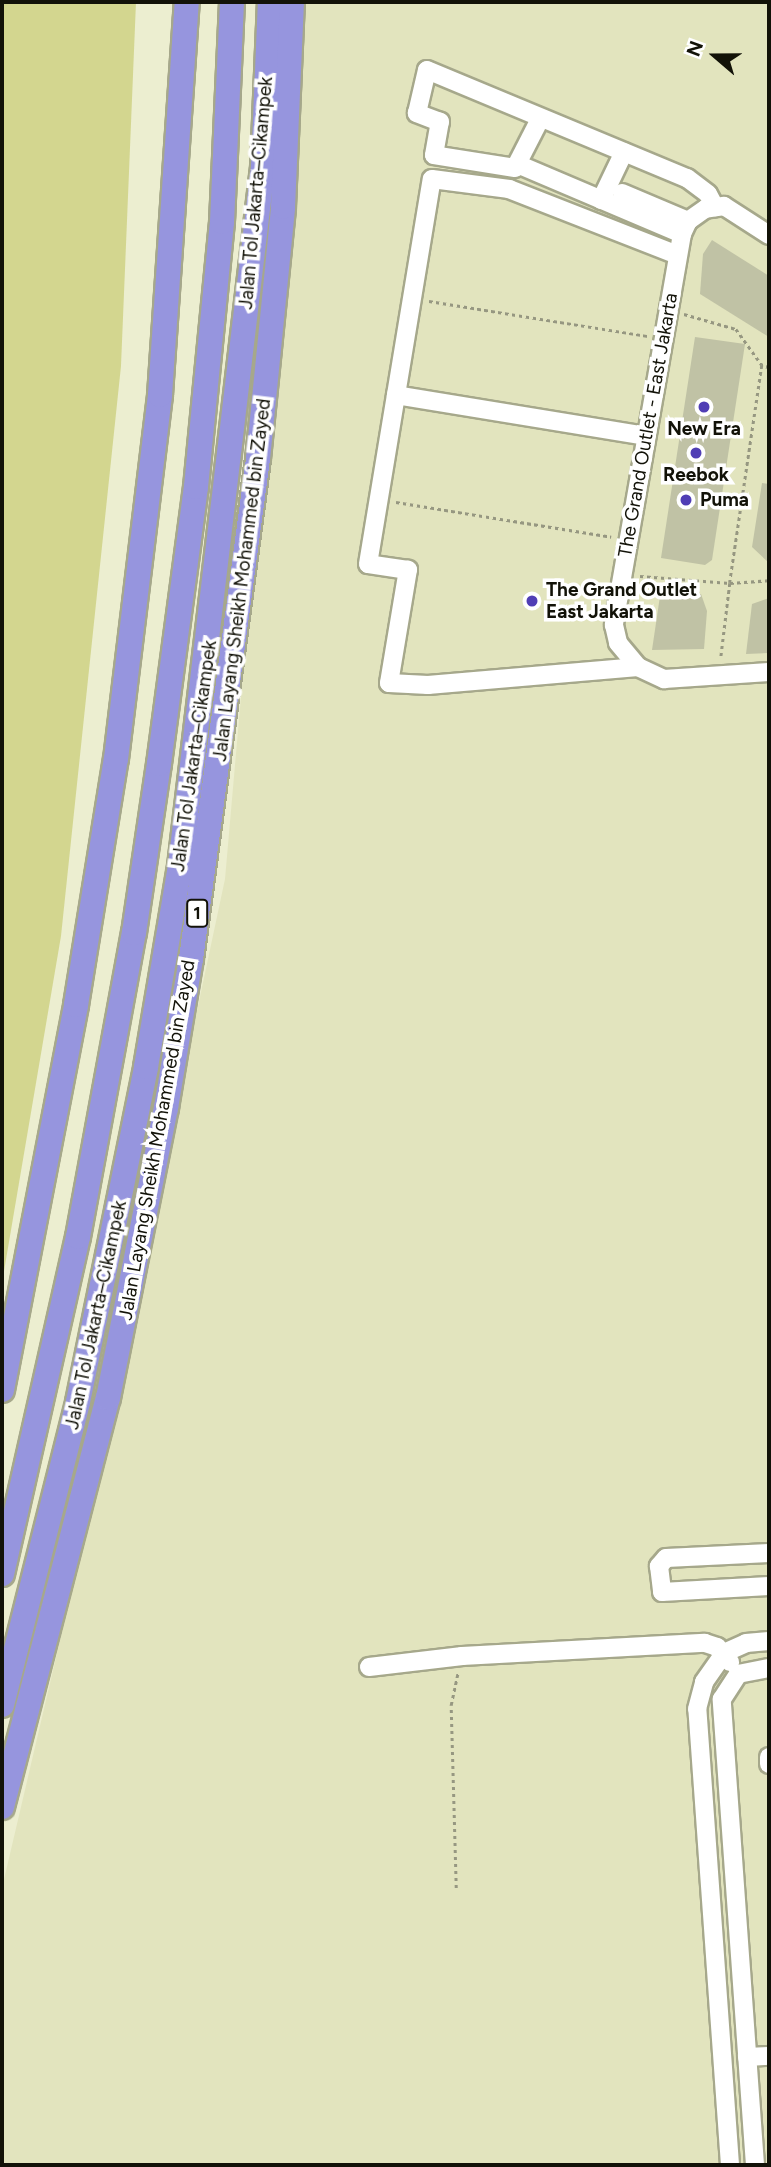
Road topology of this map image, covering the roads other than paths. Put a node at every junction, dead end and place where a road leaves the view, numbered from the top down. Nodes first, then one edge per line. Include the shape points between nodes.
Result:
1 (187, 2) edge
2 (232, 2) edge
3 (270, 2) edge
4 (292, 2) edge
5 (540, 119) junction
6 (624, 152) junction
7 (517, 164) junction
8 (622, 193) dead end
9 (601, 200) junction
10 (715, 207) junction
11 (685, 227) junction
12 (769, 235) edge
13 (677, 255) junction
14 (396, 396) junction
15 (646, 436) junction
16 (638, 667) junction
17 (769, 672) edge
18 (2, 1390) edge
19 (769, 1553) edge
20 (2, 1574) edge
21 (769, 1586) edge
22 (769, 1641) edge
23 (724, 1653) junction
24 (369, 1668) dead end
25 (769, 1668) edge
26 (738, 1674) junction
27 (2, 1705) edge
28 (769, 1757) edge
29 (769, 1764) edge
30 (2, 1807) edge
31 (769, 2056) edge
32 (747, 2057) junction
33 (730, 2165) edge
34 (755, 2165) edge

1 - 18 highway via 160,395 116,759 64,1072
2 - 20 highway, Jalan Tol Jakarta–Cikampek via 222,222 195,487 159,764 134,933 78,1237
3 - 27 highway, Jalan Tol Jakarta–Cikampek / 1 via 263,167 180,866 146,1067 89,1350 60,1484
4 - 30 highway, Jalan Layang Sheikh Mohammed bin Zayed / 1 via 283,207 258,459 191,959 108,1398
5 - 6 street
5 - 7 street
5 - 7 street via 427,70 416,113 440,122 434,155 515,168
6 - 9 street
6 - 10 street via 687,178 708,194
7 - 9 street
8 - 11 street
9 - 11 street
10 - 11 street
10 - 12 street via 724,206
11 - 13 street, The Grand Outlet - East Jakarta
13 - 14 street via 509,189 432,179
13 - 15 street, The Grand Outlet - East Jakarta
14 - 15 street
14 - 16 street via 368,565 408,570 389,683 428,685
15 - 16 street, The Grand Outlet - East Jakarta via 614,625 618,643
16 - 17 street via 664,679
19 - 21 street via 666,1559 659,1566 662,1592
22 - 23 street via 746,1643
23 - 24 street via 705,1643 462,1656
23 - 26 street
23 - 33 street via 704,1682 697,1709
25 - 26 street
26 - 32 street via 722,1699
28 - 29 street
31 - 32 street
32 - 34 street

